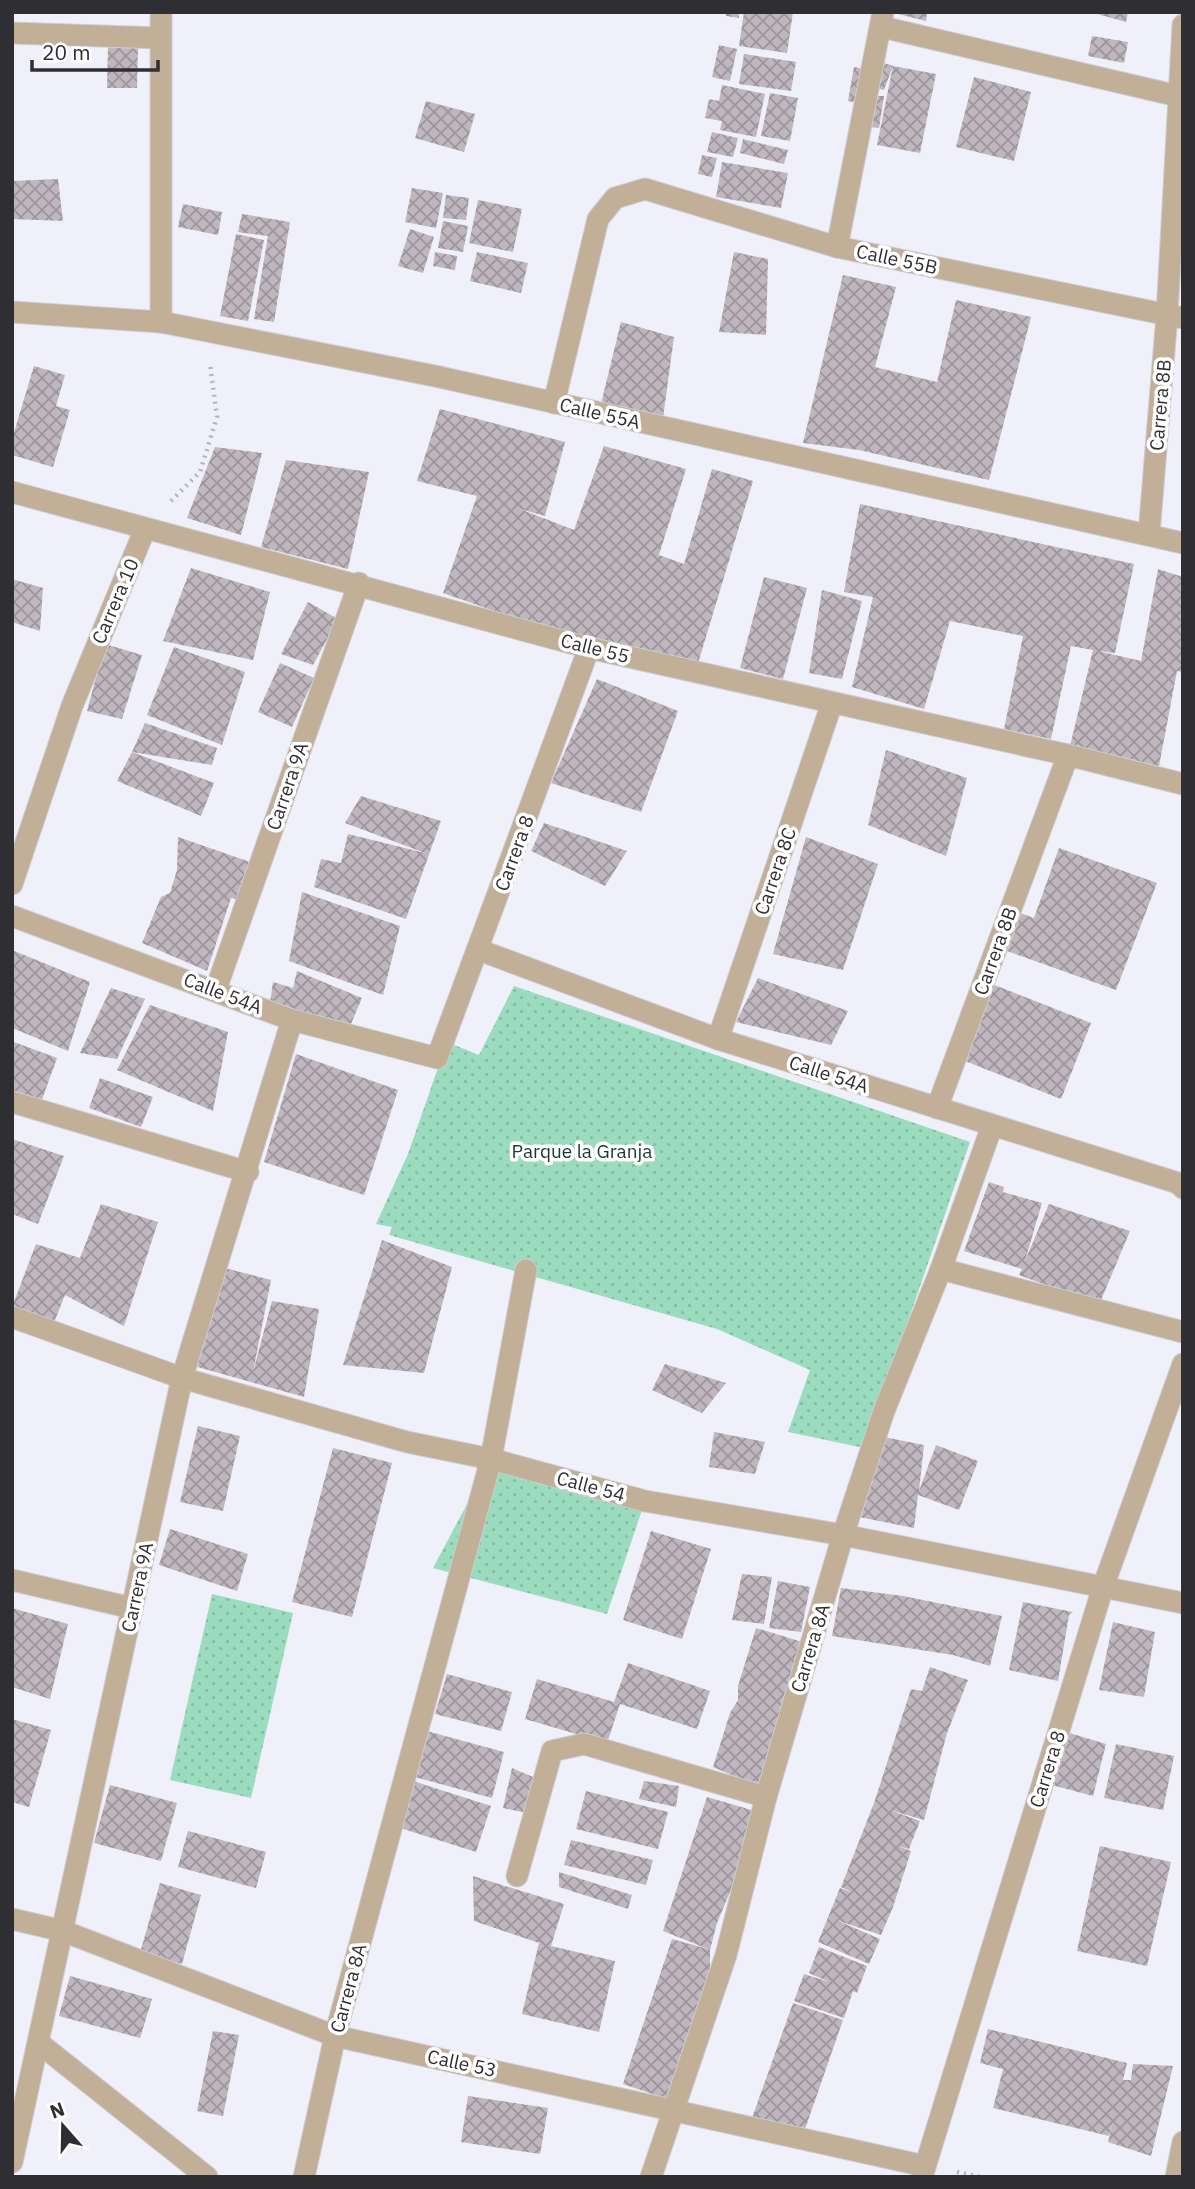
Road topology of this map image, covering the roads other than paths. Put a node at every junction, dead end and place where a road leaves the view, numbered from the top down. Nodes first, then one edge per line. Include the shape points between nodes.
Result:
1 (161, 12) edge
2 (882, 20) edge
3 (1183, 25) edge
4 (12, 33) edge
5 (160, 38) junction
6 (1178, 96) junction
7 (837, 247) junction
8 (12, 312) edge
9 (1175, 317) edge
10 (161, 322) junction
11 (554, 403) junction
12 (12, 492) edge
13 (145, 529) junction
14 (1149, 534) junction
15 (1183, 543) edge
16 (359, 583) junction
17 (589, 648) junction
18 (832, 703) junction
19 (1068, 755) junction
20 (1183, 784) edge
21 (12, 884) edge
22 (12, 916) edge
23 (479, 950) junction
24 (215, 989) junction
25 (292, 1020) junction
26 (718, 1039) junction
27 (437, 1058) joint
28 (12, 1102) edge
29 (937, 1108) junction
30 (992, 1126) junction
31 (248, 1172) junction
32 (1181, 1180) edge
33 (941, 1269) junction
34 (526, 1270) dead end
35 (12, 1317) edge
36 (1183, 1332) edge
37 (1183, 1364) edge
38 (182, 1378) junction
39 (491, 1459) junction
40 (843, 1535) junction
41 (12, 1580) edge
42 (1103, 1587) junction
43 (1183, 1603) edge
44 (132, 1608) junction
45 (765, 1797) junction
46 (517, 1876) dead end
47 (12, 1919) edge
48 (63, 1931) junction
49 (335, 2036) junction
50 (39, 2043) junction
51 (673, 2109) junction
52 (1183, 2142) edge
53 (12, 2162) edge
54 (923, 2171) edge
55 (207, 2177) edge
56 (304, 2177) edge
57 (651, 2177) edge
58 (1175, 2177) edge

1 - 5 street
2 - 6 street
2 - 7 street
3 - 6 street, Carrera 8B
4 - 5 street
5 - 10 street
6 - 9 street, Carrera 8B
7 - 9 street, Calle 55B
7 - 11 street, Calle 55B via 645,189 615,198 598,219
8 - 10 street, Calle 55A
9 - 14 street, Carrera 8B
10 - 11 street, Calle 55A
11 - 14 street, Calle 55A
12 - 13 street, Calle 55
13 - 16 street, Calle 55
13 - 21 street, Carrera 10 via 72,706
14 - 15 street, Calle 55A
16 - 17 street, Calle 55
16 - 24 street, Carrera 9A
17 - 18 street, Calle 55
17 - 23 street, Carrera 8
18 - 19 street, Calle 55
18 - 26 street, Carrera 8C
19 - 20 street, Calle 55
19 - 29 street, Carrera 8B
22 - 24 street, Calle 54A
23 - 26 street, Calle 54A
23 - 27 street, Carrera 8
24 - 25 street, Calle 54A
25 - 27 street, Calle 54A
25 - 31 street, Carrera 9A
26 - 29 street, Calle 54A
28 - 31 street
29 - 30 street, Calle 54A
30 - 32 street, Calle 54A
30 - 33 street, Carrera 8A
31 - 38 street, Carrera 9A
33 - 36 street
33 - 40 street, Carrera 8A via 884,1411
34 - 39 street, Carrera 8A
35 - 38 street, Calle 54
37 - 42 street, Carrera 8
38 - 39 street, Calle 54 via 407,1442
38 - 44 street, Carrera 9A
39 - 40 street, Calle 54 via 645,1501
39 - 49 street, Carrera 8A
40 - 42 street, Calle 54
40 - 45 street, Carrera 8A
41 - 44 street
42 - 43 street, Calle 54
42 - 54 street, Carrera 8
44 - 48 street, Carrera 9A
45 - 46 street via 584,1744 552,1751
45 - 51 street, Carrera 8A via 726,1955
47 - 48 street, Calle 53
48 - 49 street, Calle 53
48 - 50 street, Carrera 9A
49 - 51 street, Calle 53
49 - 56 street, Carrera 8A
50 - 53 street, Carrera 9A
50 - 55 street
51 - 54 street, Calle 53
51 - 57 street, Carrera 8A
52 - 58 street

